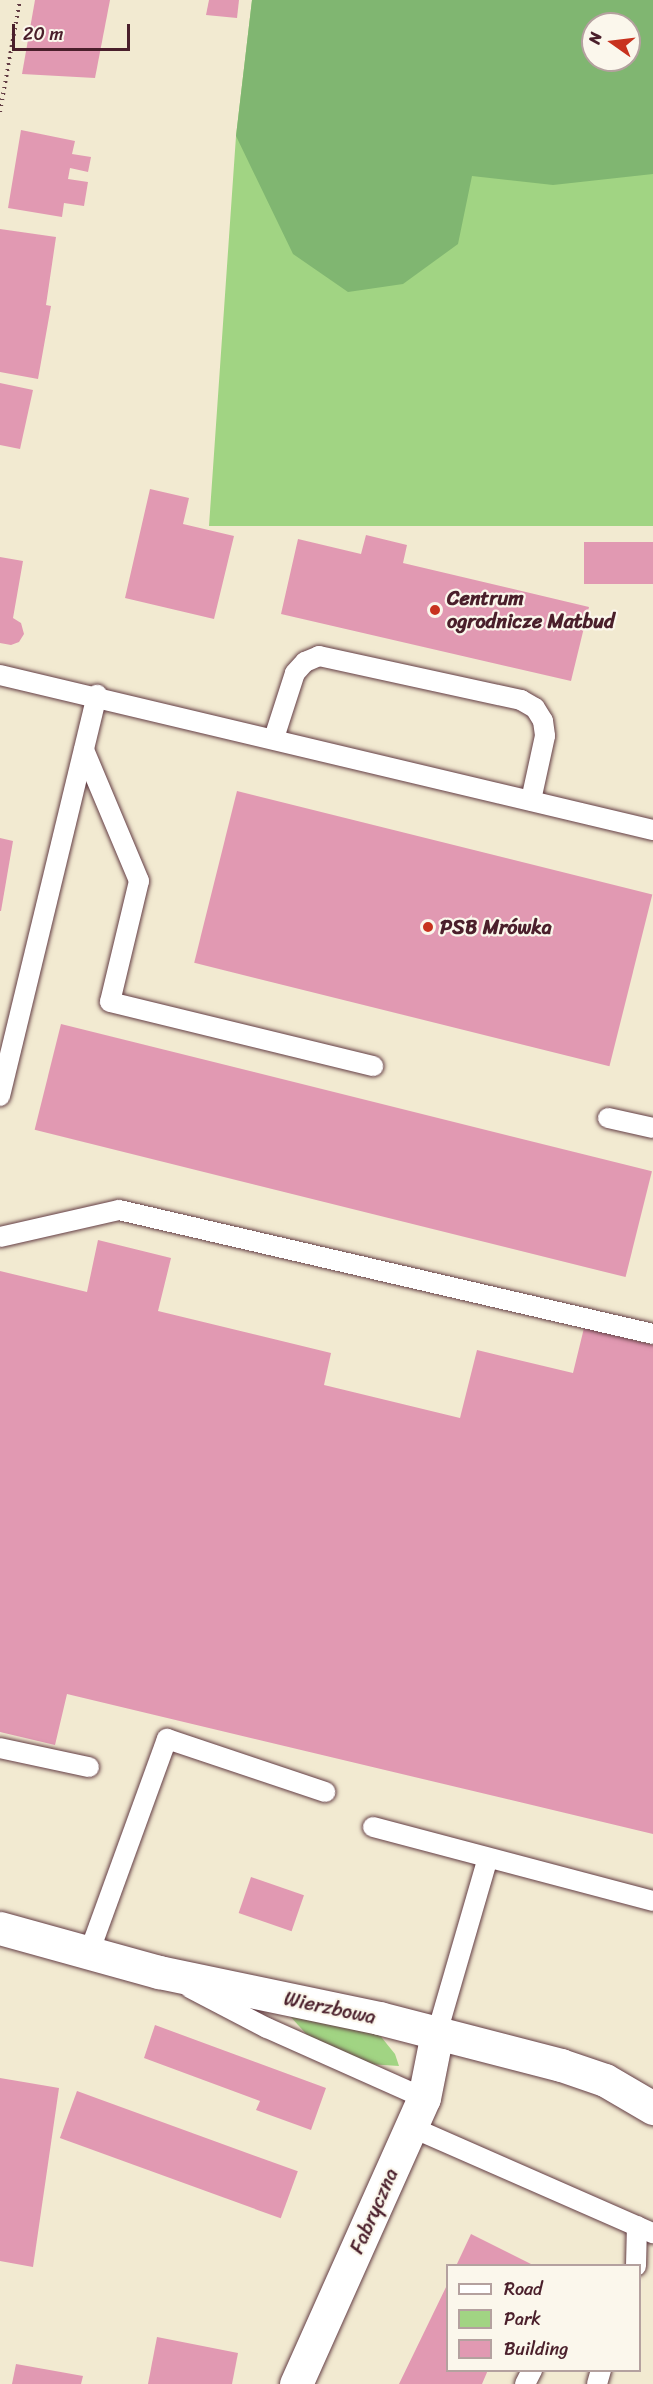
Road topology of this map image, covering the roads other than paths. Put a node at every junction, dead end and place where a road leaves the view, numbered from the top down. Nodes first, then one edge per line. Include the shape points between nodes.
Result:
1 (0, 675) edge
2 (97, 695) junction
3 (274, 738) junction
4 (84, 750) junction
5 (531, 800) junction
6 (653, 830) edge
7 (374, 1066) dead end
8 (0, 1096) edge
9 (608, 1118) dead end
10 (653, 1128) edge
11 (0, 1237) edge
12 (653, 1334) edge
13 (0, 1748) edge
14 (89, 1767) dead end
15 (325, 1792) dead end
16 (373, 1827) dead end
17 (488, 1857) junction
18 (653, 1900) edge
19 (0, 1928) edge
20 (89, 1953) junction
21 (159, 1972) junction
22 (279, 1998) junction
23 (267, 2028) junction
24 (437, 2033) junction
25 (653, 2108) edge
26 (417, 2113) junction
27 (645, 2230) edge
28 (636, 2264) edge
29 (296, 2384) edge

1 - 2 lane
2 - 3 lane
2 - 4 lane
3 - 5 lane
3 - 5 lane via 295,673 305,662 319,656 521,700 535,708 543,721 545,736
4 - 7 lane via 139,882 110,1002
4 - 8 lane
5 - 6 lane
9 - 10 lane
11 - 12 lane via 119,1210
13 - 14 lane
15 - 20 lane via 167,1739
16 - 17 lane
17 - 18 lane
17 - 24 lane
19 - 20 street, Wierzbowa
20 - 21 street, Wierzbowa
21 - 22 street, Wierzbowa
21 - 23 lane
22 - 23 lane
22 - 24 street, Wierzbowa
23 - 26 lane
24 - 25 street, Wierzbowa via 605,2080
24 - 26 street, Fabryczna
26 - 27 lane
26 - 29 street, Fabryczna
27 - 28 lane

